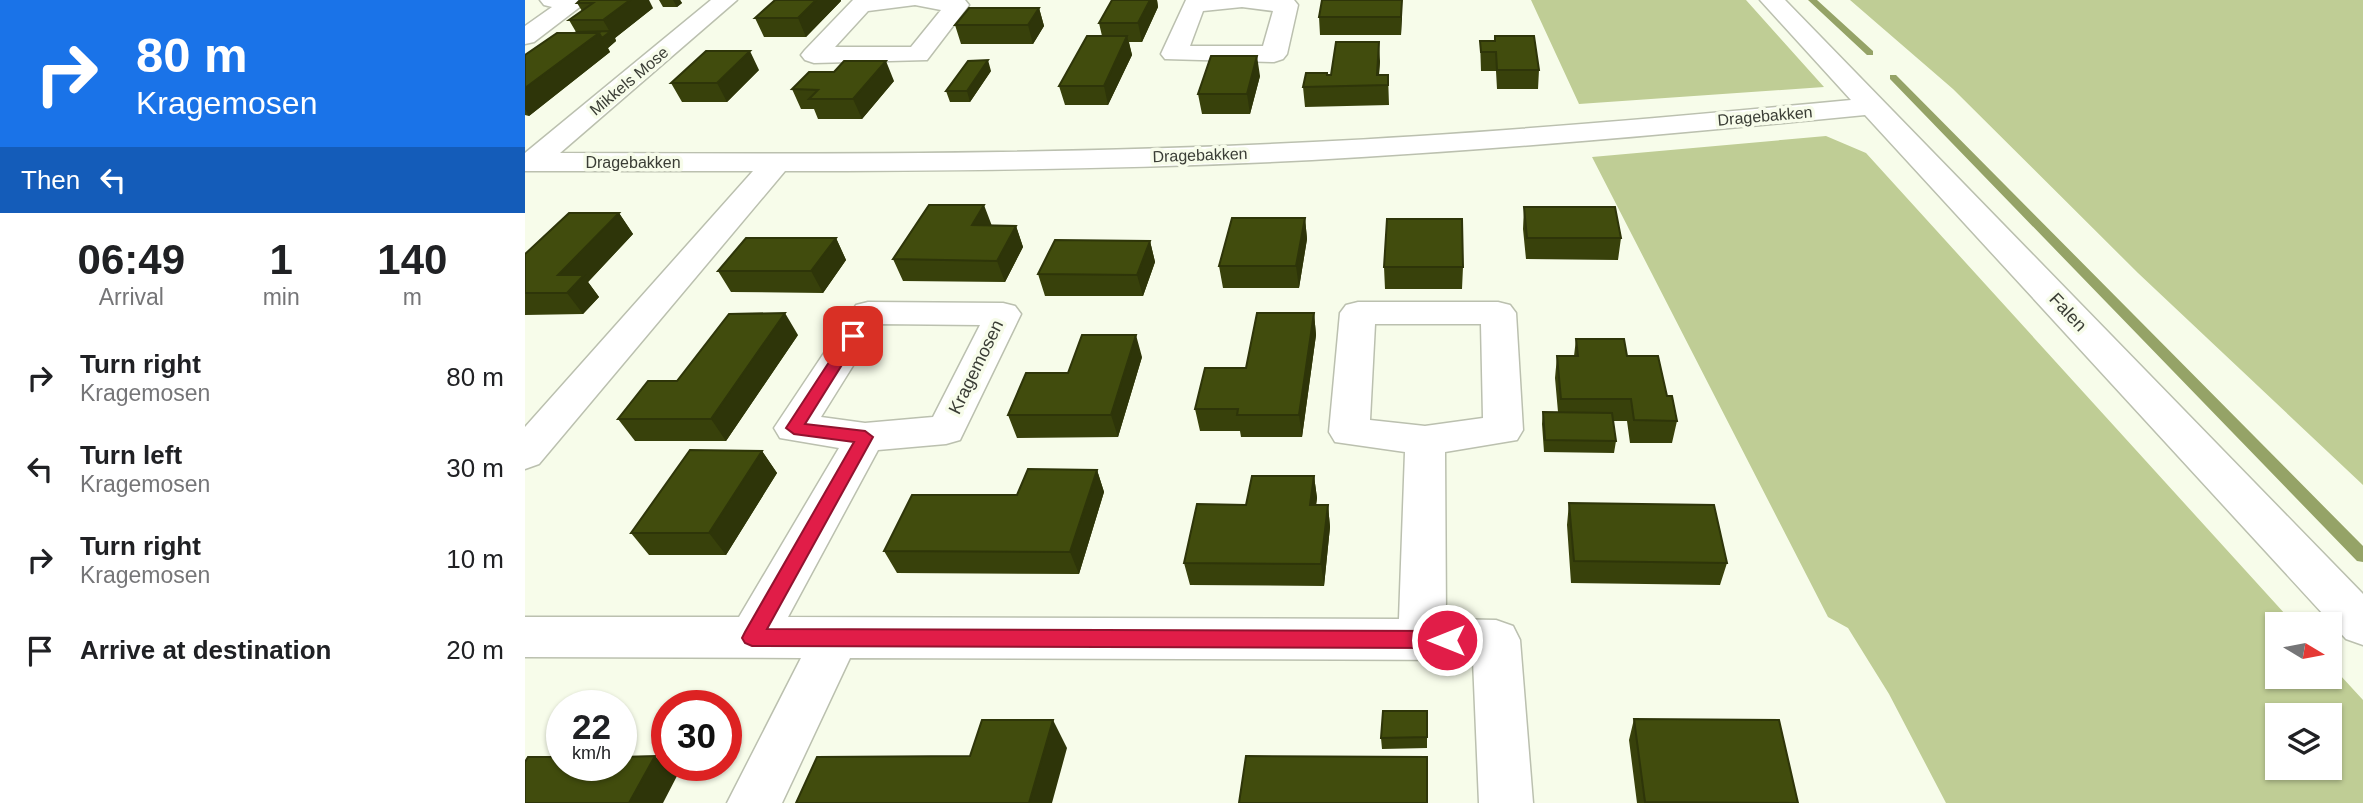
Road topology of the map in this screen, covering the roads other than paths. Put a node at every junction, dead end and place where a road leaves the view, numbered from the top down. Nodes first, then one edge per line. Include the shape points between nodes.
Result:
1 (552, 0) edge
2 (725, 0) edge
3 (909, 0) edge
4 (922, 0) edge
5 (1772, 0) edge
6 (525, 37) edge
7 (1873, 106) junction
8 (778, 161) junction
9 (529, 162) edge
10 (865, 437) junction
11 (1425, 440) junction
12 (525, 454) edge
13 (2363, 625) edge
14 (525, 637) edge
15 (752, 638) junction
16 (836, 638) junction
17 (1422, 639) junction
18 (754, 803) edge
19 (1506, 803) edge

1 - 6 street via 573,3
2 - 9 street, Mikkels Mose
3 - 4 street via 861,5 814,55 918,55 957,5
5 - 7 street, Falen
7 - 8 street, Dragebakken via 1524,137 1312,150 980,162
7 - 13 street, Falen
8 - 9 street, Dragebakken
8 - 12 street
10 - 10 street, Kragemosen via 946,430 1003,314 868,313 794,428
10 - 15 street
11 - 11 street via 1503,430 1498,313 1358,313 1349,432
11 - 17 street
14 - 15 street
15 - 16 street
16 - 17 street
16 - 18 street
17 - 19 street via 1496,640

